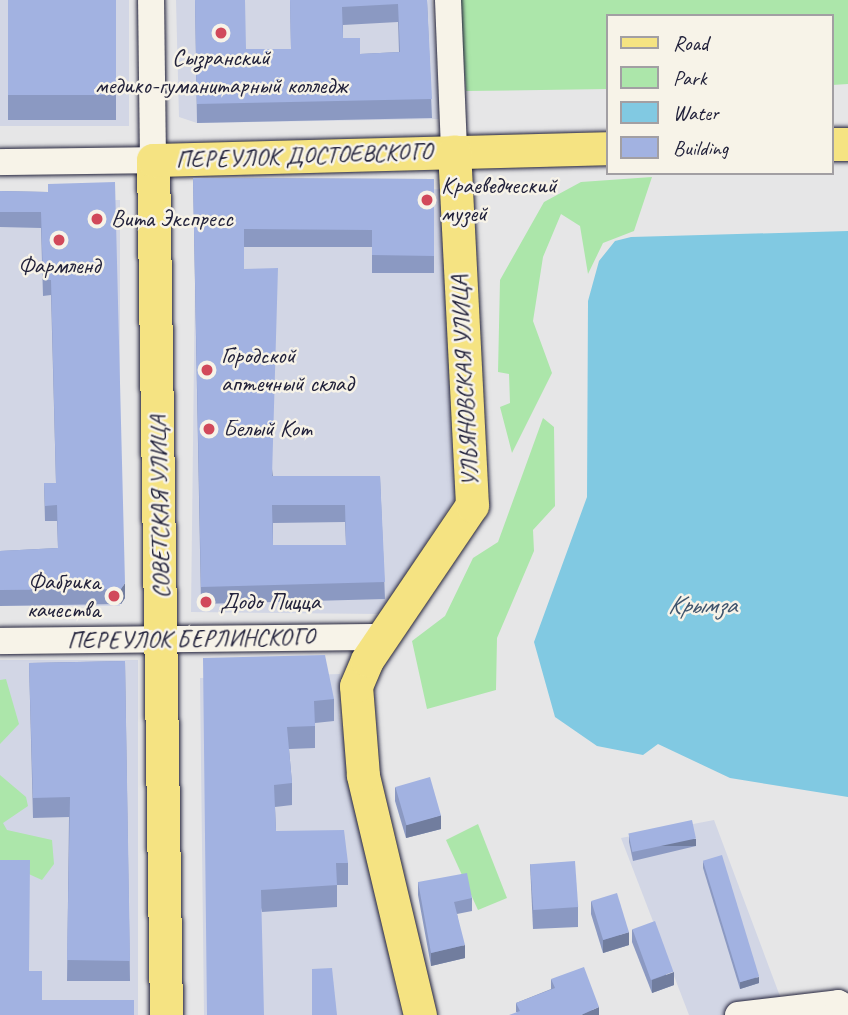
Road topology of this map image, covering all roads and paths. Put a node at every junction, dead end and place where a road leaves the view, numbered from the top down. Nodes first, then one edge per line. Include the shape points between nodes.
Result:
1 (151, 0) edge
2 (447, 0) edge
3 (606, 148) edge
4 (454, 151) junction
5 (153, 160) junction
6 (0, 162) edge
7 (382, 637) junction
8 (162, 638) junction
9 (0, 641) edge
10 (843, 1005) edge
11 (166, 1015) edge
12 (420, 1015) edge
13 (738, 1015) edge

1 - 5 street, СОВЕТСКАЯ УЛИЦА
2 - 4 street, УЛЬЯНОВСКАЯ УЛИЦА
3 - 4 main road, ПЕРЕУЛОК ДОСТОЕВСКОГО
4 - 5 main road, ПЕРЕУЛОК ДОСТОЕВСКОГО
4 - 7 main road, УЛЬЯНОВСКАЯ УЛИЦА via 472,505
5 - 6 street, ПЕРЕУЛОК ДОСТОЕВСКОГО
5 - 8 main road, СОВЕТСКАЯ УЛИЦА
7 - 8 street, ПЕРЕУЛОК БЕРЛИНСКОГО
7 - 12 main road, УЛЬЯНОВСКАЯ УЛИЦА via 361,669 356,708 363,775
8 - 9 street, ПЕРЕУЛОК БЕРЛИНСКОГО
8 - 11 main road, СОВЕТСКАЯ УЛИЦА
10 - 13 street

